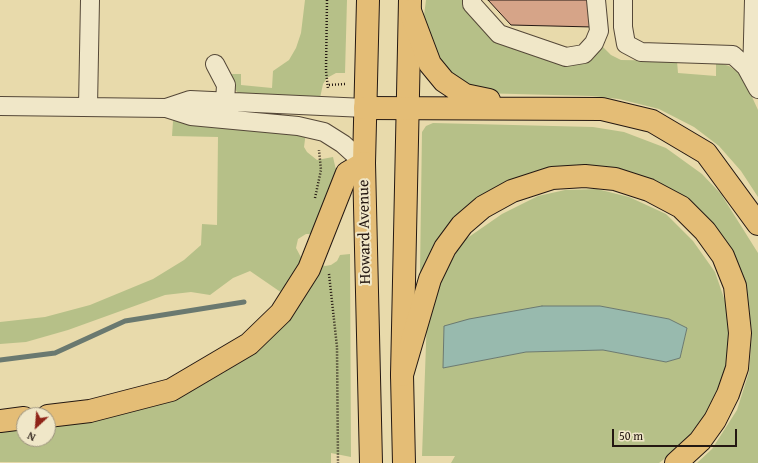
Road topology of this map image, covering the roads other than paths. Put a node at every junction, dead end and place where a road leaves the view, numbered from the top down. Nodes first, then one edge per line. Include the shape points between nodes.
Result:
1 (90, 0) edge
2 (368, 0) edge
3 (472, 0) edge
4 (596, 0) edge
5 (623, 0) edge
6 (754, 0) edge
7 (410, 6) edge
8 (215, 64) dead end
9 (755, 83) edge
10 (225, 102) junction
11 (0, 106) edge
12 (88, 107) junction
13 (409, 107) junction
14 (166, 108) junction
15 (365, 108) junction
16 (548, 110) junction
17 (364, 163) junction
18 (758, 224) edge
19 (402, 375) junction
20 (56, 415) edge
21 (16, 419) edge
22 (0, 421) edge
23 (371, 463) edge
24 (404, 463) edge
25 (676, 463) edge

1 - 12 lane
2 - 15 main road, Howard Avenue
3 - 4 lane via 472,4 499,34 566,57 584,54 594,43 599,31
5 - 9 lane via 626,44 641,52 733,55 746,67
6 - 9 lane
7 - 13 main road
7 - 16 main road via 430,64 444,81 465,95
8 - 10 lane via 226,85
10 - 14 lane via 190,100
10 - 15 lane
11 - 12 lane
12 - 14 lane
13 - 15 main road
13 - 16 main road
13 - 19 main road
14 - 17 lane via 191,116 298,126 324,132 343,144
15 - 17 main road, Howard Avenue
16 - 18 main road via 602,109 652,121 706,153
17 - 20 main road via 347,173 309,269 281,313 249,344 171,390 90,412
17 - 23 main road, Howard Avenue
19 - 24 main road
19 - 25 main road via 433,272 445,248 462,225 483,207 512,191 552,178 585,176 615,179 649,190 681,207 705,231 723,256 735,286 740,334 737,368 715,420 700,441
21 - 22 main road

